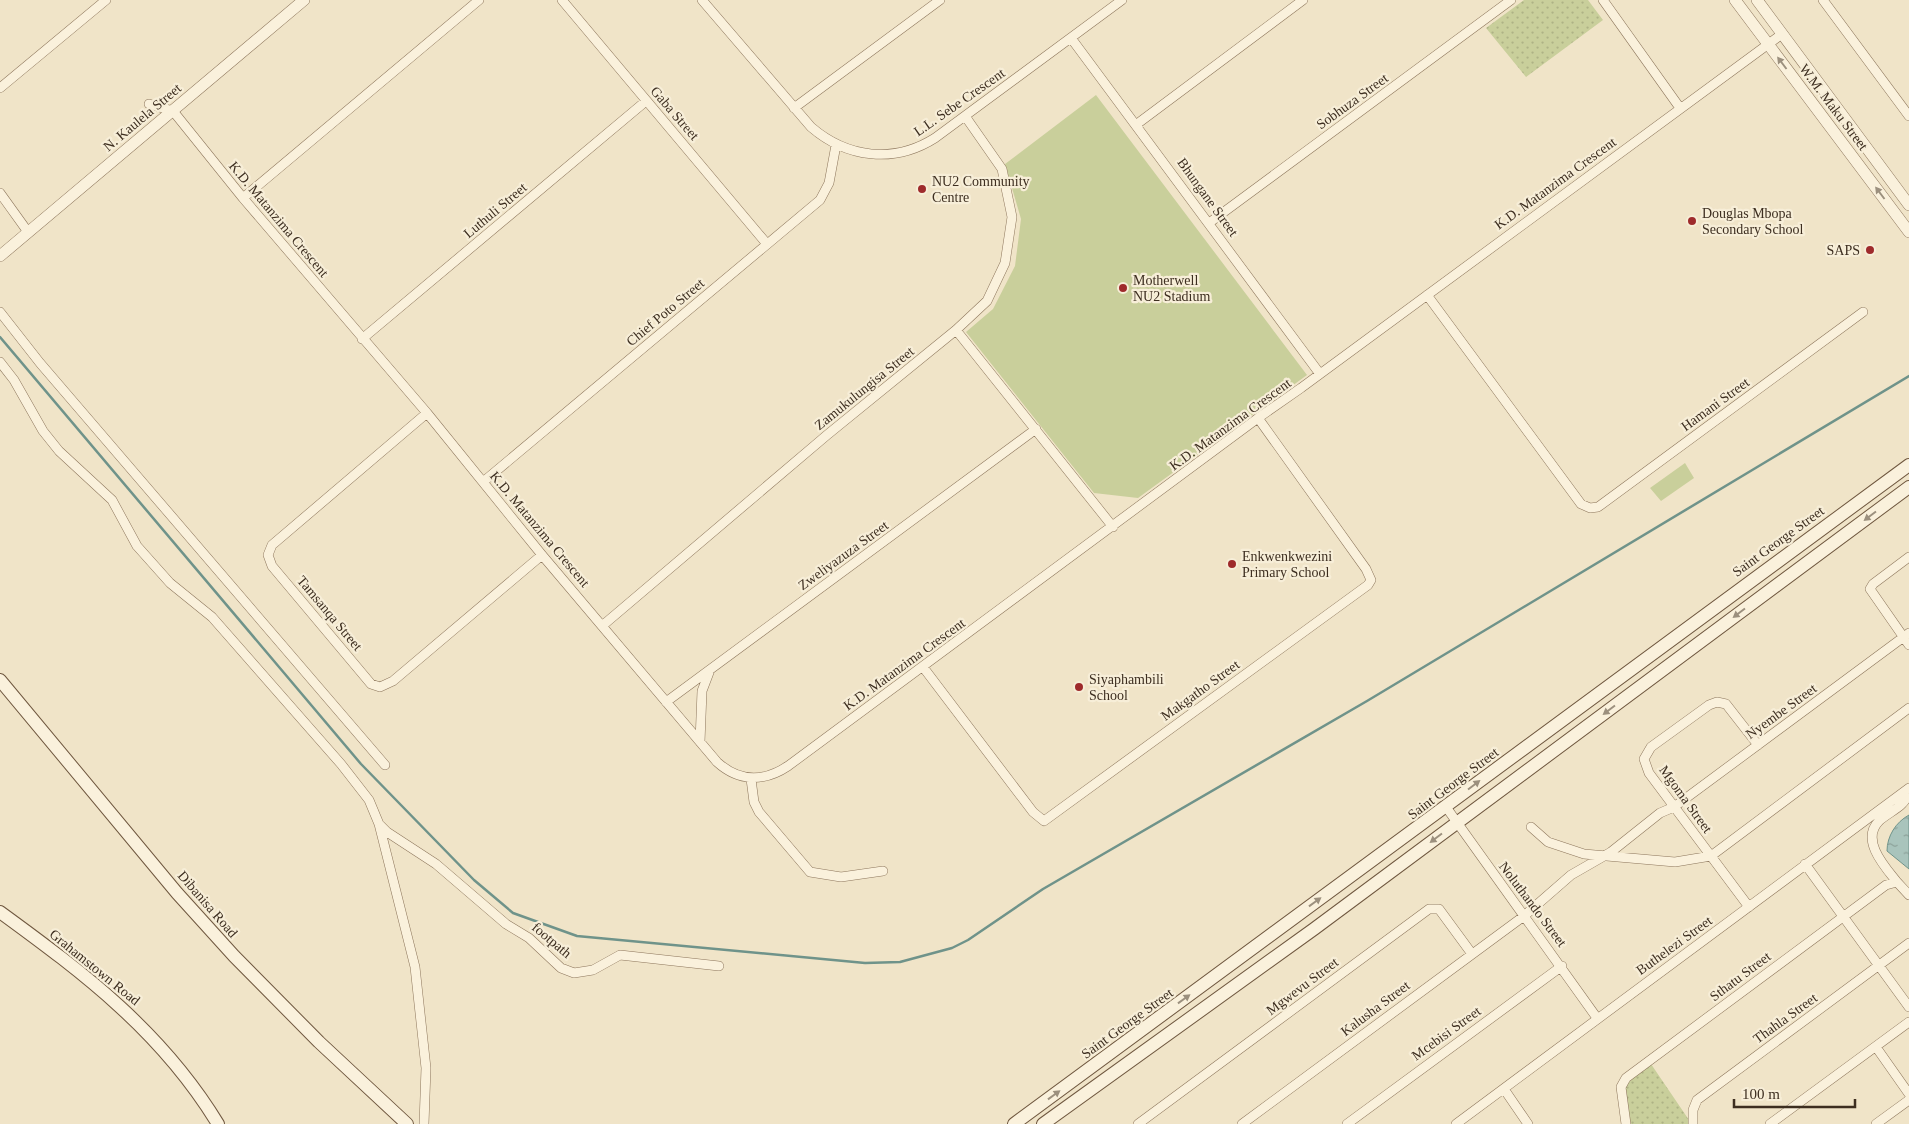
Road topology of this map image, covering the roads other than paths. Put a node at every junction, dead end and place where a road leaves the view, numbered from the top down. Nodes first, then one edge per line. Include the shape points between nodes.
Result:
1 (106, 0) edge
2 (304, 0) edge
3 (480, 0) edge
4 (562, 0) edge
5 (702, 0) edge
6 (940, 0) edge
7 (1122, 0) edge
8 (1303, 0) edge
9 (1511, 0) edge
10 (1602, 0) edge
11 (1735, 0) edge
12 (1757, 0) edge
13 (1823, 0) edge
14 (1782, 34) junction
15 (1071, 38) junction
16 (1768, 44) junction
17 (0, 88) edge
18 (646, 101) junction
19 (149, 104) dead end
20 (794, 108) junction
21 (1680, 108) junction
22 (173, 111) junction
23 (965, 116) junction
24 (1909, 116) edge
25 (1136, 124) junction
26 (836, 144) junction
27 (0, 193) edge
28 (243, 198) junction
29 (1909, 205) edge
30 (1210, 223) junction
31 (28, 232) junction
32 (1909, 232) edge
33 (767, 244) junction
34 (0, 256) edge
35 (1427, 295) junction
36 (0, 312) edge
37 (1863, 312) dead end
38 (956, 330) junction
39 (362, 339) junction
40 (0, 362) edge
41 (1320, 374) junction
42 (428, 413) junction
43 (1258, 418) junction
44 (1036, 429) junction
45 (1909, 465) edge
46 (483, 482) junction
47 (1909, 487) edge
48 (1113, 527) junction
49 (542, 555) junction
50 (1909, 557) edge
51 (602, 626) junction
52 (1907, 638) edge
53 (923, 667) junction
54 (710, 670) junction
55 (1, 683) edge
56 (666, 702) junction
57 (1909, 708) edge
58 (700, 742) junction
59 (1758, 745) junction
60 (385, 764) dead end
61 (752, 779) junction
62 (1909, 790) edge
63 (1446, 807) junction
64 (1674, 807) junction
65 (1457, 823) junction
66 (379, 824) junction
67 (1530, 827) dead end
68 (1604, 856) junction
69 (1710, 856) junction
70 (1805, 864) junction
71 (883, 871) dead end
72 (1897, 882) junction
73 (1909, 895) edge
74 (1749, 907) junction
75 (0, 912) edge
76 (1524, 916) junction
77 (1844, 917) junction
78 (1909, 943) edge
79 (1472, 954) junction
80 (719, 966) dead end
81 (1562, 966) junction
82 (1879, 966) junction
83 (1909, 1007) edge
84 (1597, 1018) junction
85 (1909, 1022) edge
86 (1876, 1047) junction
87 (1504, 1089) junction
88 (1909, 1094) edge
89 (1909, 1100) edge
90 (218, 1124) edge
91 (407, 1124) edge
92 (424, 1124) edge
93 (1014, 1124) edge
94 (1043, 1124) edge
95 (1138, 1124) edge
96 (1242, 1124) edge
97 (1347, 1124) edge
98 (1456, 1124) edge
99 (1528, 1124) edge
100 (1626, 1124) edge
101 (1692, 1124) edge
102 (1770, 1124) edge
103 (1876, 1124) edge

1 - 17 street
2 - 22 street, N. Kaulela Street
3 - 28 street
4 - 18 street, Gaba Street
5 - 20 street, L.L. Sebe Crescent
6 - 20 street
7 - 15 street, L.L. Sebe Crescent
8 - 25 street
9 - 30 street, Sobhuza Street
10 - 21 street
11 - 16 street, W.M. Maku Street
12 - 14 street, W.M. Maku Street
13 - 24 street
14 - 16 street, K.D. Matanzima Crescent
14 - 29 street, W.M. Maku Street
15 - 23 street, L.L. Sebe Crescent
15 - 25 street, Bhungane Street
16 - 21 street, K.D. Matanzima Crescent
32 -> 16 street, W.M. Maku Street
18 - 33 street, Gaba Street
18 - 39 street, Luthuli Street
19 - 22 street
20 - 26 street, L.L. Sebe Crescent via 811,127
21 - 35 street, K.D. Matanzima Crescent
22 - 28 street, K.D. Matanzima Crescent
22 - 31 street, N. Kaulela Street
23 - 26 street, L.L. Sebe Crescent via 926,144 905,152 866,154
23 - 38 street, Zamukulungisa Street via 1002,169 1012,217 1009,248 994,291 979,310
25 - 30 street, Bhungane Street
26 - 33 street, Chief Poto Street via 825,193
27 - 31 street
28 - 39 street, K.D. Matanzima Crescent
30 - 41 street, Bhungane Street
31 - 34 street, N. Kaulela Street
33 - 46 street, Chief Poto Street
35 - 37 street, Hamani Street via 1582,504 1590,508 1598,507
35 - 41 street, K.D. Matanzima Crescent
36 - 60 street
38 - 44 street
38 - 51 street, Zamukulungisa Street
39 - 42 street, K.D. Matanzima Crescent
40 - 66 street via 59,451 112,500 137,546 170,583 212,617 341,764 369,800
41 - 43 street, K.D. Matanzima Crescent
42 - 46 street, K.D. Matanzima Crescent
42 - 49 street, Tamsanqa Street via 272,545 268,555 272,566 371,684 380,687 393,681
43 - 48 street, K.D. Matanzima Crescent
43 - 53 street, Makgatho Street via 1366,569 1371,580 1368,585 1044,821 1033,812
44 - 48 street
44 - 54 street, Zweliyazuza Street
63 -> 45 main road, Saint George Street
46 - 49 street, K.D. Matanzima Crescent
47 -> 65 main road
48 - 53 street, K.D. Matanzima Crescent
49 - 51 street, K.D. Matanzima Crescent
50 - 52 street via 1871,586 1871,591
51 - 56 street, K.D. Matanzima Crescent
52 - 59 street, Nyembe Street
53 - 61 street, K.D. Matanzima Crescent via 788,766 765,777
54 - 56 street, Zweliyazuza Street
54 - 58 street via 702,691
55 - 91 main road, Dibanisa Road via 234,956
56 - 58 street, K.D. Matanzima Crescent
57 - 69 street
58 - 61 street, K.D. Matanzima Crescent via 724,769
59 - 64 street, Nyembe Street
59 - 64 street, Mgoma Street via 1726,704 1717,702 1651,747 1644,756 1644,763
61 - 71 street via 754,802 759,812 810,872 841,877
62 - 70 street, Buthelezi Street
62 - 72 street via 1905,802 1879,821 1873,834 1874,849
63 - 65 street, Noluthando Street
93 -> 63 main road, Saint George Street
64 - 68 street, Nyembe Street via 1660,813
64 - 69 street, Mgoma Street
65 - 76 street, Noluthando Street
65 -> 94 main road
66 - 80 street, footpath via 436,864 506,924 529,938 561,968 574,973 593,970 620,955
66 - 92 street via 415,967 426,1068
67 - 68 street via 1548,842 1584,854
68 - 69 street via 1675,862
68 - 76 street, Kalusha Street via 1571,875
69 - 74 street, Mgoma Street
70 - 74 street, Buthelezi Street
70 - 77 street
72 - 73 street
72 - 77 street, Sthatu Street via 1886,885
74 - 84 street, Buthelezi Street
75 - 90 main road, Grahamstown Road via 96,983 133,1017 182,1073
76 - 79 street, Kalusha Street
76 - 81 street, Noluthando Street
77 - 82 street
77 - 100 street, Sthatu Street via 1626,1078 1620,1087
78 - 82 street, Thahla Street
79 - 95 street, Mgwevu Street via 1442,913 1436,908 1429,909
79 - 96 street, Kalusha Street
81 - 84 street, Noluthando Street
81 - 97 street, Mcebisi Street
82 - 83 street
82 - 101 street, Thahla Street via 1697,1100
84 - 87 street, Buthelezi Street
85 - 86 street
86 - 88 street
86 - 102 street
87 - 98 street, Buthelezi Street
87 - 99 street
89 - 103 street

